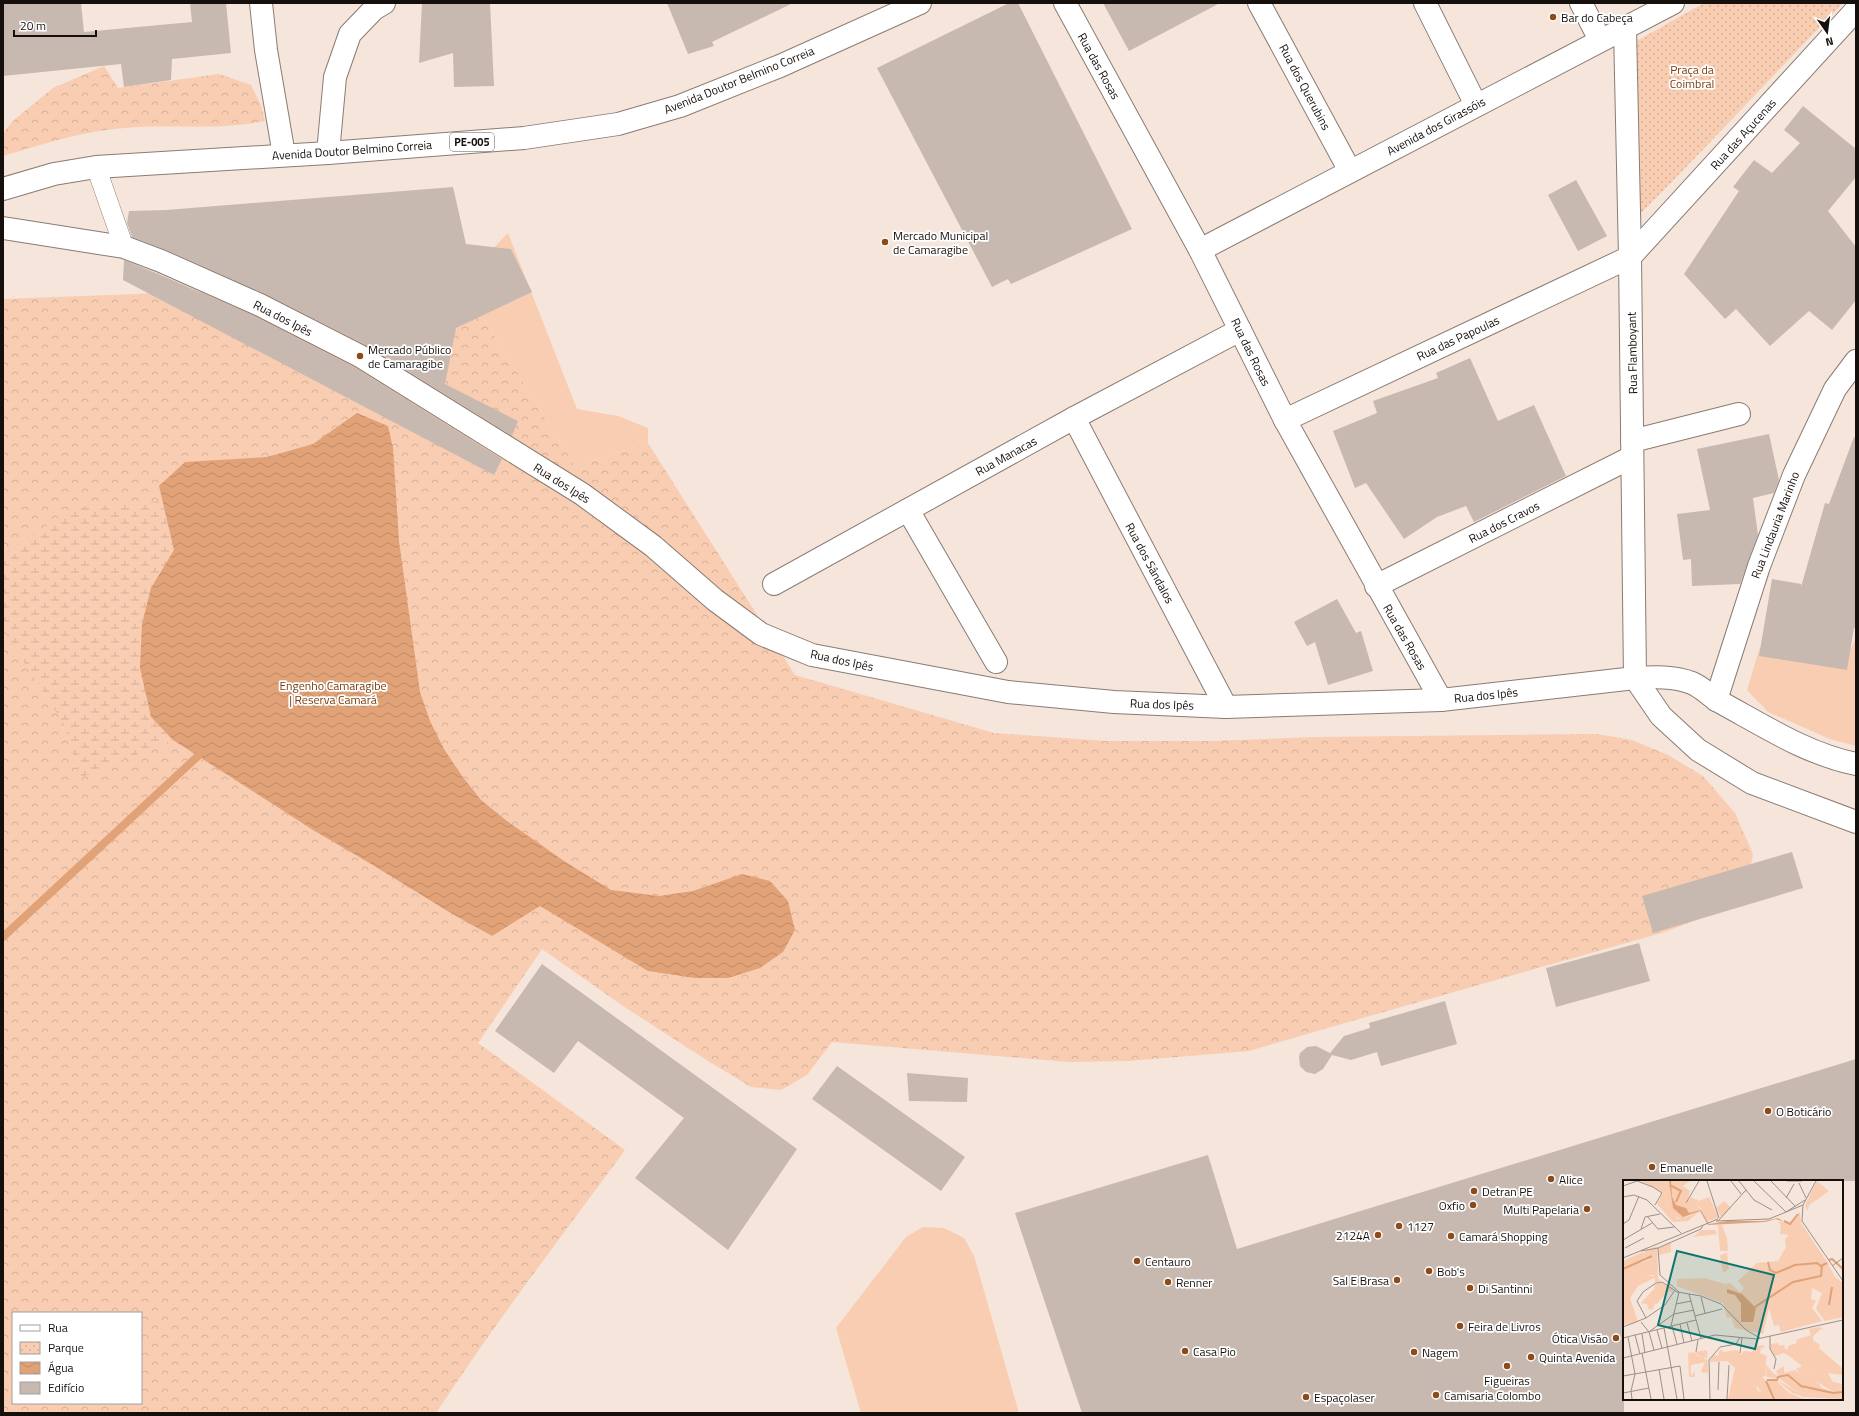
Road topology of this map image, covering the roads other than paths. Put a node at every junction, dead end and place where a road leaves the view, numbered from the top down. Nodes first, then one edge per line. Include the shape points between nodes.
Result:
1 (262, 3) edge
2 (384, 3) edge
3 (920, 3) edge
4 (1065, 3) edge
5 (1259, 3) edge
6 (1425, 3) edge
7 (1581, 3) edge
8 (1673, 3) edge
9 (1856, 10) edge
10 (1625, 29) junction
11 (1600, 40) junction
12 (1476, 105) junction
13 (328, 153) junction
14 (284, 155) junction
15 (96, 167) junction
16 (1350, 171) junction
17 (3, 189) edge
18 (3, 228) edge
19 (124, 247) junction
20 (1200, 250) junction
21 (1630, 257) junction
22 (1240, 330) junction
23 (1856, 361) edge
24 (1739, 414) dead end
25 (1074, 418) junction
26 (1285, 420) junction
27 (1632, 449) junction
28 (908, 510) junction
29 (774, 584) dead end
30 (1376, 586) junction
31 (996, 662) dead end
32 (1635, 678) junction
33 (1441, 700) junction
34 (1716, 700) junction
35 (1226, 707) junction
36 (1856, 764) edge
37 (1856, 822) edge

1 - 14 street via 266,50
2 - 13 street via 374,9 350,34 335,77
3 - 13 street, Avenida Doutor Belmino Correia / PE-005 via 780,66 680,106 618,124 524,138
4 - 20 street, Rua das Rosas
5 - 16 street, Rua dos Querubins
6 - 12 street
7 - 11 street
8 - 10 street, Avenida dos Girassóis
9 - 21 street, Rua das Açucenas
10 - 11 street, Avenida dos Girassóis
10 - 21 street, Rua Flamboyant
11 - 12 street, Avenida dos Girassóis
12 - 16 street, Avenida dos Girassóis
13 - 14 street, Avenida Doutor Belmino Correia / PE-005
14 - 15 street, Avenida Doutor Belmino Correia / PE-005
15 - 17 street, Avenida Doutor Belmino Correia / PE-005 via 54,174
15 - 19 street
16 - 20 street, Avenida dos Girassóis
18 - 19 street, Rua dos Ipês
19 - 35 street, Rua dos Ipês via 260,305 360,356 582,494 653,546 715,600 761,634 812,655 1008,692 1114,702
20 - 22 street, Rua das Rosas
21 - 26 street, Rua das Papoulas
21 - 27 street, Rua Flamboyant
22 - 25 street, Rua Manacas
22 - 26 street, Rua das Rosas
23 - 34 street, Rua Lindauria Marinho via 1835,389 1794,475 1759,566
24 - 27 street, Rua dos Cravos
25 - 28 street, Rua Manacas
25 - 35 street, Rua dos Sândalos
26 - 30 street, Rua das Rosas
27 - 30 street, Rua dos Cravos
27 - 32 street, Rua Flamboyant
28 - 29 street, Rua Manacas
28 - 31 street
30 - 33 street, Rua das Rosas
32 - 33 street, Rua dos Ipês
32 - 34 street, Rua dos Ipês via 1663,677 1693,683
32 - 37 street via 1661,716 1698,750 1752,783
33 - 35 street, Rua dos Ipês
34 - 36 street, Rua dos Ipês via 1804,747

